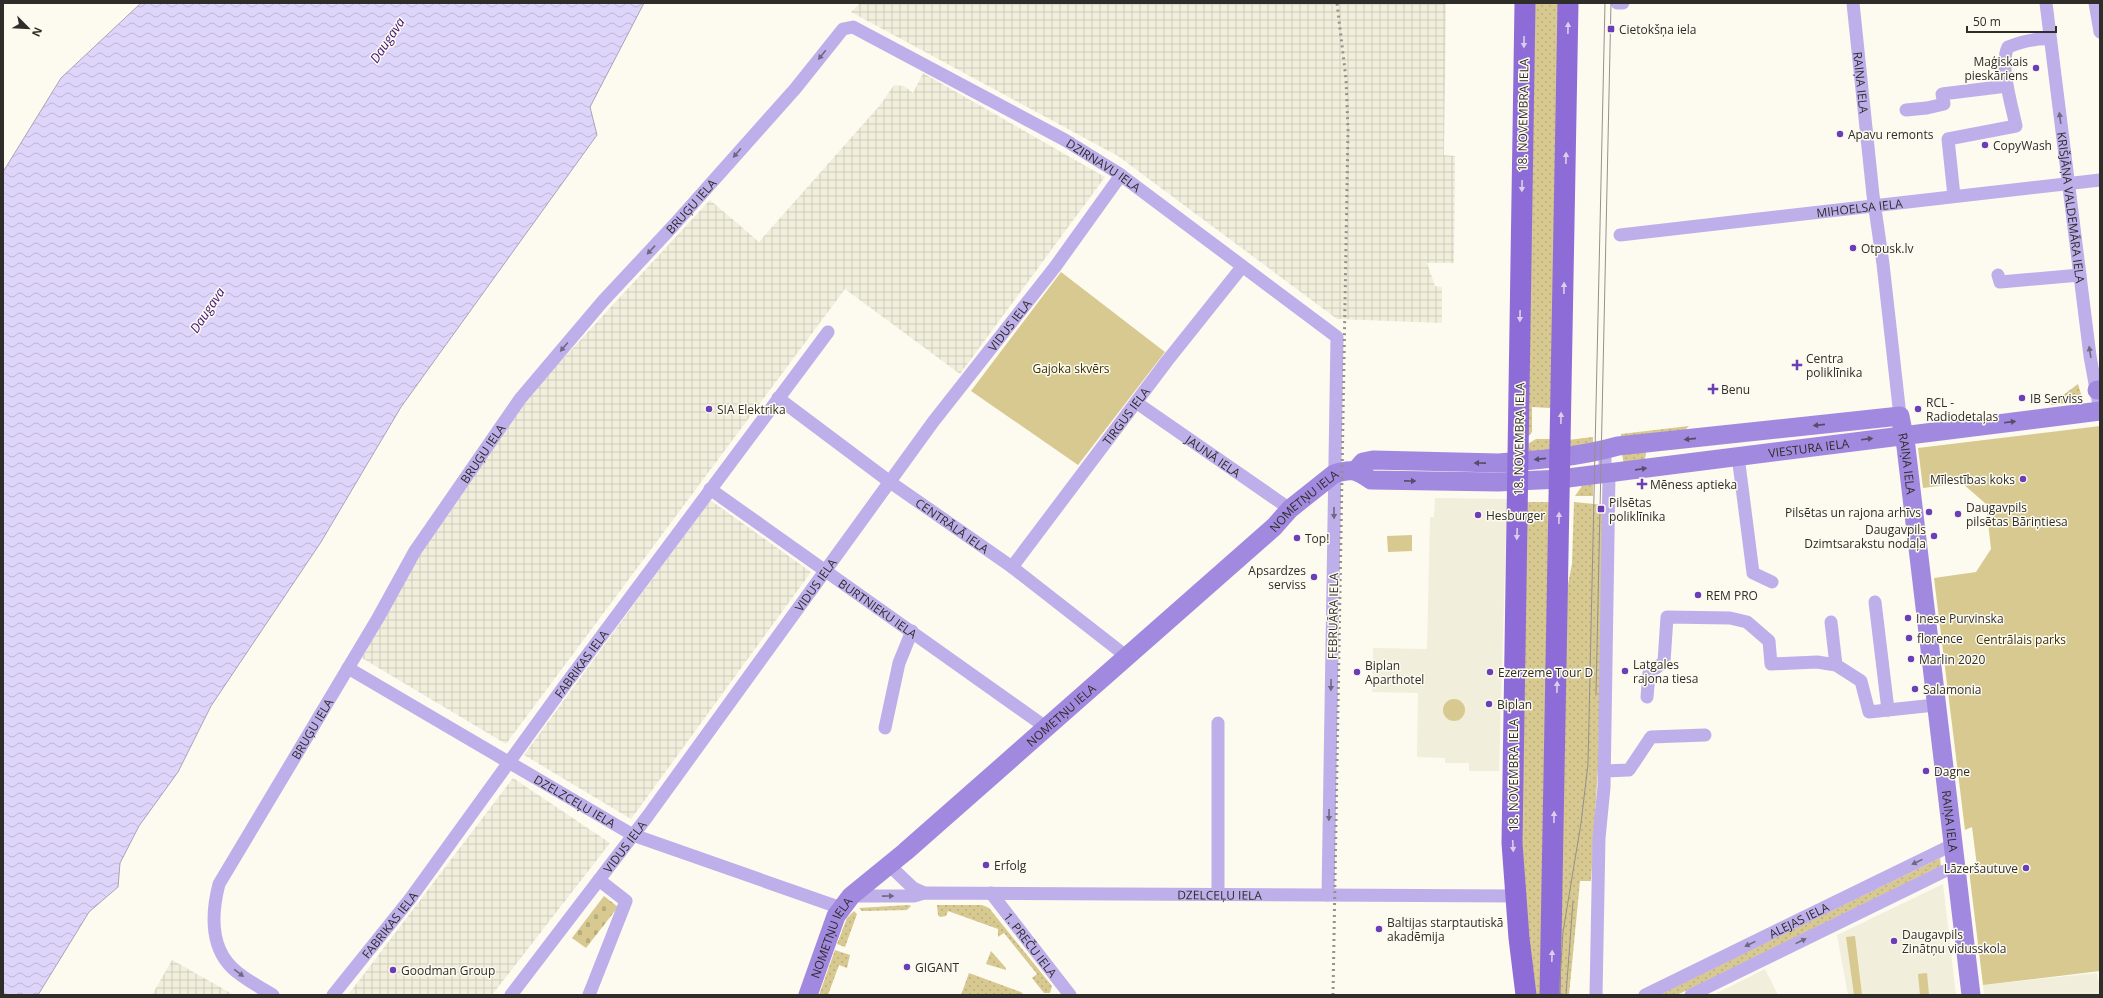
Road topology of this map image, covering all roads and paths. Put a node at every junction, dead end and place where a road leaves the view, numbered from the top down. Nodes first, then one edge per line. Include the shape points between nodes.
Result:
1 (1525, 3) edge
2 (1568, 3) edge
3 (1853, 3) edge
4 (2046, 3) edge
5 (2095, 3) edge
6 (849, 28) joint
7 (2100, 32) edge
8 (2050, 39) junction
9 (2007, 86) junction
10 (1906, 110) dead end
11 (1121, 175) junction
12 (2100, 180) edge
13 (2068, 184) junction
14 (1954, 196) junction
15 (1875, 206) junction
16 (1620, 235) dead end
17 (1242, 267) junction
18 (2080, 275) junction
19 (1998, 276) dead end
20 (828, 332) dead end
21 (1337, 338) joint
22 (2099, 390) edge
23 (778, 398) junction
24 (1137, 403) junction
25 (2100, 411) edge
26 (1900, 416) junction
27 (1904, 435) junction
28 (1606, 450) junction
29 (1738, 456) junction
30 (1560, 457) junction
31 (1518, 471) junction
32 (1334, 474) junction
33 (1609, 474) junction
34 (1560, 479) junction
35 (890, 482) junction
36 (710, 489) junction
37 (1290, 509) junction
38 (1012, 568) junction
39 (825, 570) junction
40 (1772, 582) dead end
41 (1875, 602) dead end
42 (1831, 622) dead end
43 (912, 631) junction
44 (1126, 656) junction
45 (1836, 665) junction
46 (348, 668) junction
47 (1648, 697) dead end
48 (1935, 705) junction
49 (1888, 710) junction
50 (1218, 723) dead end
51 (885, 728) dead end
52 (1047, 728) junction
53 (1705, 735) dead end
54 (510, 762) junction
55 (1604, 771) junction
56 (633, 835) junction
57 (1952, 845) junction
58 (889, 865) junction
59 (1955, 866) junction
60 (599, 880) junction
61 (924, 893) junction
62 (991, 893) junction
63 (1218, 894) junction
64 (1328, 895) junction
65 (1516, 896) junction
66 (846, 902) junction
67 (273, 995) edge
68 (333, 995) edge
69 (511, 995) edge
70 (589, 995) edge
71 (808, 995) edge
72 (1070, 995) edge
73 (1526, 995) edge
74 (1550, 995) edge
75 (1596, 995) edge
76 (1645, 995) edge
77 (1690, 995) edge
78 (1971, 995) edge

1 -> 31 main road, 18. NOVEMBRA IELA
30 -> 2 main road
3 - 15 street, RAIŅA IELA
4 - 8 street, KRIŠJĀŅA VALDEMĀRA IELA
5 - 7 street
6 - 11 street, DZIRNAVU IELA via 853,27 863,32 1065,140
6 -> 46 street, BRUĢU IELA via 843,29 795,89 603,300 520,399 426,533
8 - 9 street via 2040,38 2008,47 2005,54
13 -> 8 street, KRIŠJĀŅA VALDEMĀRA IELA
9 - 10 street via 1942,94 1944,104
9 - 14 street via 2016,126 1948,139
11 - 17 street, DZIRNAVU IELA
11 - 35 street, VIDUS IELA via 1055,267 933,422
12 - 13 street, MIHOELSA IELA
13 - 14 street, MIHOELSA IELA
13 - 18 street, KRIŠJĀŅA VALDEMĀRA IELA
14 - 15 street, MIHOELSA IELA
15 - 16 street, MIHOELSA IELA
15 - 26 street, RAIŅA IELA
17 - 21 street, DZIRNAVU IELA
17 - 24 street, TIRGUS IELA
18 - 19 street via 2000,282
22 -> 18 street, KRIŠJĀŅA VALDEMĀRA IELA via 2090,356
20 - 23 street, FABRIKAS IELA
21 - 32 street, FEBRUĀRA IELA
22 - 25 street, KRIŠJĀŅA VALDEMĀRA IELA
23 - 35 street, CENTRĀLĀ IELA
23 - 36 street, FABRIKAS IELA
24 - 37 street, JAUNĀ IELA
24 - 38 street, TIRGUS IELA
27 -> 25 street, VIESTURA IELA
26 - 27 street, RAIŅA IELA
26 -> 28 street, VIESTURA IELA via 1625,445
29 -> 27 street, VIESTURA IELA
27 - 48 street, RAIŅA IELA
28 - 30 street, VIESTURA IELA
28 - 33 street via 1605,467
33 -> 29 street, VIESTURA IELA
29 - 40 street via 1753,573
30 -> 31 street, VIESTURA IELA
30 - 34 main road
31 - 32 street, NOMETŅU IELA via 1499,463 1373,460 1363,462 1356,470
31 - 34 street, VIESTURA IELA
31 -> 65 main road, 18. NOVEMBRA IELA via 1512,843
32 - 37 street, NOMETŅU IELA
32 -> 64 street, FEBRUĀRA IELA
33 - 34 street, VIESTURA IELA
33 - 55 street
74 -> 34 main road
35 - 38 street, CENTRĀLĀ IELA
35 - 39 street, VIDUS IELA
36 - 39 street, BURTNIEKU IELA
36 - 54 street, FABRIKAS IELA
37 - 44 street, NOMETŅU IELA via 1274,527
38 - 44 street, CENTRĀLĀ IELA
39 - 43 street, BURTNIEKU IELA
39 - 56 street, VIDUS IELA
41 - 49 street
42 - 45 street
43 - 51 street via 899,663
43 - 52 street, BURTNIEKU IELA
44 - 52 street, NOMETŅU IELA
45 - 47 street via 1817,662 1772,664 1769,641 1747,622 1730,618 1667,617 1664,662 1649,673
45 - 49 street via 1861,681 1869,712
46 - 54 street, DZELZCEĻU IELA
46 -> 67 street, BRUĢU IELA via 219,884 215,898 216,942 222,957 237,972
48 - 49 street
48 - 57 street, RAIŅA IELA
50 - 63 street
52 - 58 street, NOMETŅU IELA
53 - 55 street via 1651,737 1629,770
54 - 56 street, DZELZCEĻU IELA
54 - 68 street, FABRIKAS IELA via 410,899
55 - 75 street via 1599,838
56 - 60 street, VIDUS IELA
56 - 66 street, DZELZCEĻU IELA
57 - 59 street, RAIŅA IELA
57 -> 76 street, ALEJAS IELA
58 - 61 street via 913,888
58 - 66 street, NOMETŅU IELA
77 -> 59 street, ALEJAS IELA
59 - 78 street, RAIŅA IELA
60 - 69 street, VIDUS IELA
60 - 70 street via 626,901
61 - 62 street, DZELCEĻU IELA
66 -> 61 street, DZELCEĻU IELA
62 - 63 street, DZELCEĻU IELA
62 - 72 street, 1. PREČU IELA
63 - 64 street, DZELCEĻU IELA
64 - 65 street, DZELCEĻU IELA
65 - 73 main road, 18. NOVEMBRA IELA
66 - 71 street, NOMETŅU IELA via 826,942

